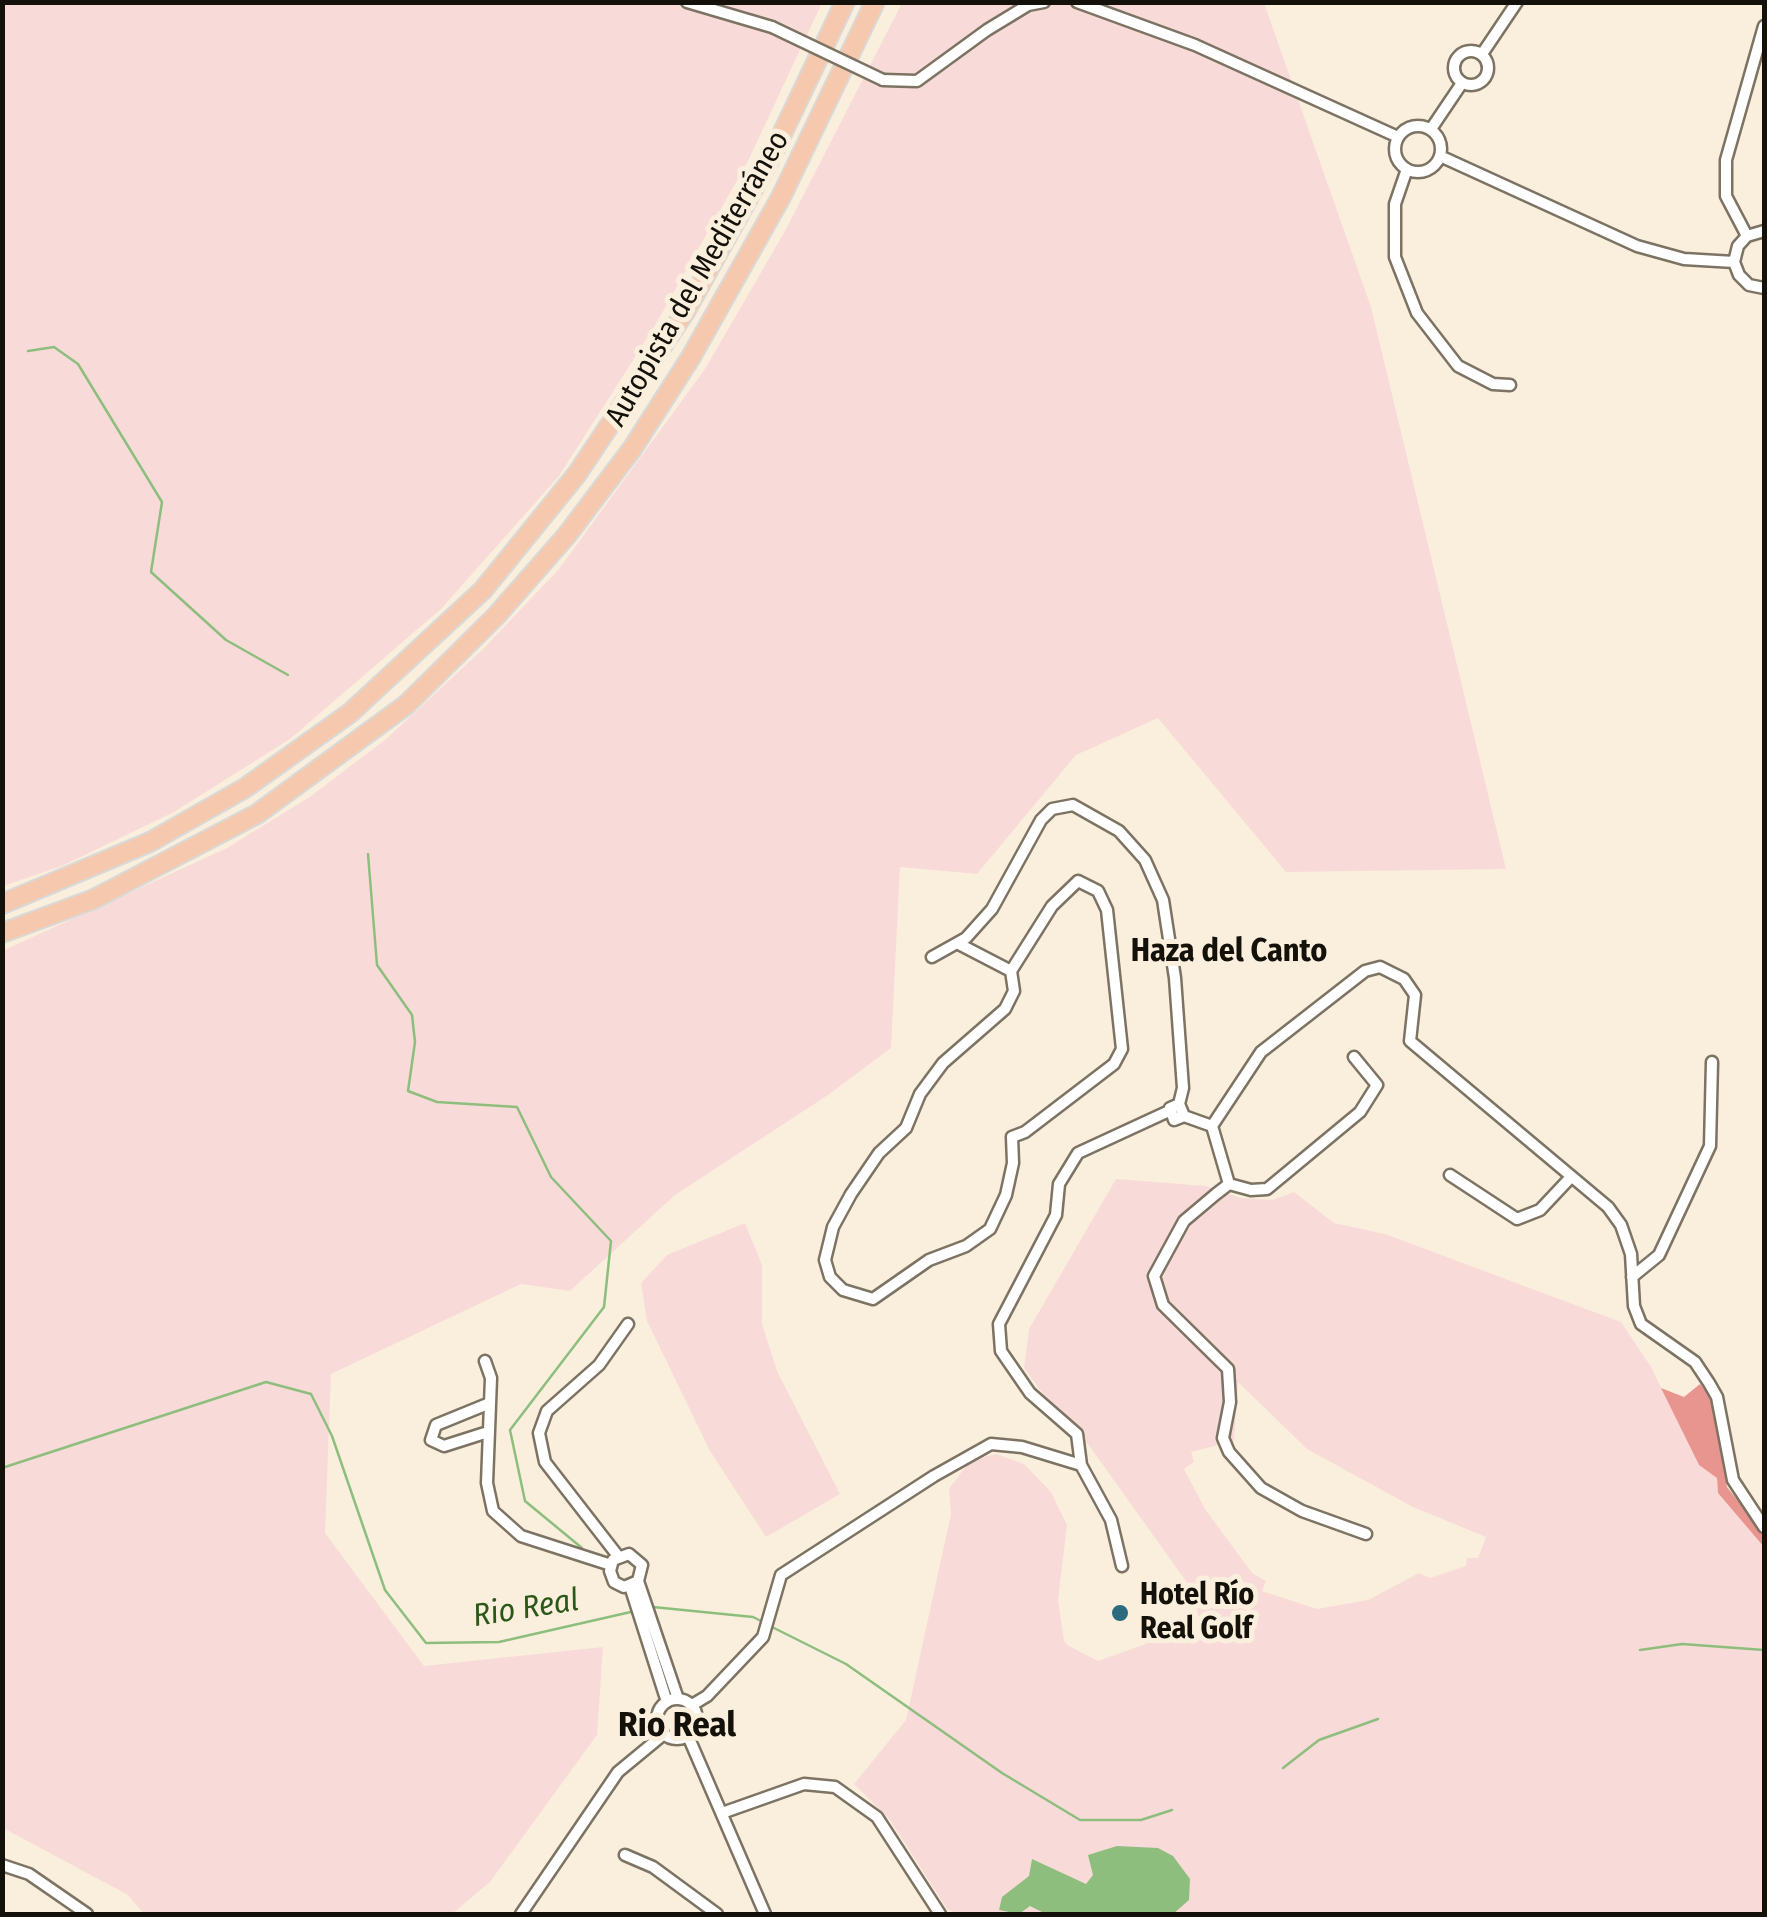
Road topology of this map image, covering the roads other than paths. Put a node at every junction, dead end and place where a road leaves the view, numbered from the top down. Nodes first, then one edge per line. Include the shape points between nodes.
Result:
1 (687, 2) edge
2 (834, 2) edge
3 (845, 2) edge
4 (875, 2) edge
5 (888, 2) edge
6 (1044, 2) edge
7 (1077, 2) edge
8 (1517, 2) edge
9 (1764, 26) edge
10 (1482, 54) junction
11 (1462, 83) junction
12 (1431, 129) junction
13 (1398, 138) junction
14 (1440, 156) junction
15 (1407, 169) junction
16 (1764, 231) edge
17 (1747, 236) junction
18 (1734, 262) junction
19 (740, 274) junction
20 (1764, 288) edge
21 (685, 312) junction
22 (1510, 385) dead end
23 (2, 904) edge
24 (2, 933) edge
25 (957, 943) junction
26 (932, 957) dead end
27 (1011, 970) junction
28 (1354, 1056) dead end
29 (1712, 1062) dead end
30 (1181, 1110) junction
31 (1212, 1126) junction
32 (1450, 1176) dead end
33 (1571, 1176) junction
34 (1229, 1184) junction
35 (1632, 1278) junction
36 (628, 1324) dead end
37 (485, 1361) dead end
38 (490, 1403) junction
39 (488, 1432) junction
40 (1082, 1465) junction
41 (1764, 1528) edge
42 (1366, 1534) dead end
43 (614, 1561) junction
44 (1122, 1566) dead end
45 (634, 1584) junction
46 (672, 1700) junction
47 (692, 1706) junction
48 (664, 1734) junction
49 (688, 1736) junction
50 (722, 1813) junction
51 (625, 1855) dead end
52 (2, 1864) edge
53 (87, 1914) edge
54 (521, 1914) edge
55 (718, 1914) edge
56 (765, 1914) edge
57 (940, 1914) edge

1 - 6 street, bridge via 772,27 883,80 917,81 987,30
2 - 21 highway
3 - 21 highway, Autopista del Mediterráneo
4 - 19 highway, Autopista del Mediterráneo
5 - 19 highway via 768,239
7 - 13 street via 1195,45
8 - 10 street
9 - 17 street via 1726,160 1726,196
10 - 11 street via 1486,78
10 - 11 street via 1473,50 1457,58 1455,76
11 - 12 street
12 - 13 street via 1412,126
12 - 14 street
13 - 15 street via 1396,155
14 - 15 street via 1426,170
14 - 18 street via 1636,246 1684,259
15 - 22 street via 1395,204 1395,256 1416,312 1458,366 1492,384
16 - 17 street
17 - 18 street
18 - 20 street via 1750,285
19 - 24 highway, Autopista del Mediterráneo via 632,449 567,535 406,704 308,780 194,850 94,899
21 - 23 highway, Autopista del Mediterráneo via 555,504 483,590 392,678 298,752 199,816
25 - 26 street
25 - 27 street
25 - 30 street via 992,909 1052,809 1073,804 1119,830 1145,860 1163,900
27 - 27 street via 1014,992 1006,1009 943,1063 906,1128 880,1153 833,1226 825,1260 830,1277 862,1299 873,1299 990,1229 1006,1195 1012,1137 1088,1086 1122,1049 1108,910 1098,891 1078,881 1052,906
28 - 34 street via 1378,1084 1360,1112 1267,1188
29 - 35 street via 1710,1146 1658,1255
30 - 31 street
30 - 40 street via 1078,1153 1059,1184 1056,1215 999,1324 1001,1350 1030,1393 1078,1434
31 - 33 street via 1261,1052 1365,970 1380,967 1413,986 1410,1041
31 - 34 street
32 - 33 street via 1518,1219 1540,1210
33 - 35 street via 1621,1224
34 - 42 street via 1172,1238 1154,1276 1158,1294 1228,1369 1222,1438 1238,1464 1261,1488 1302,1511
35 - 41 street via 1641,1324 1695,1362 1717,1397 1732,1480
36 - 43 street via 599,1365 547,1411 539,1433 545,1462
37 - 38 street
38 - 39 street
38 - 39 street via 431,1432 444,1446
39 - 43 street via 488,1499 504,1525 521,1536
40 - 44 street via 1111,1520
40 - 47 street via 990,1444 781,1575 763,1637
43 - 45 street via 614,1582
43 - 45 street via 629,1554 639,1560 642,1571
45 - 46 street
46 - 47 street
46 - 48 street via 657,1721
47 - 49 street via 696,1727
48 - 49 street
48 - 54 street via 618,1772
49 - 50 street
50 - 56 street
50 - 57 street via 804,1784 835,1787 877,1817
51 - 55 street
52 - 53 street via 29,1874

